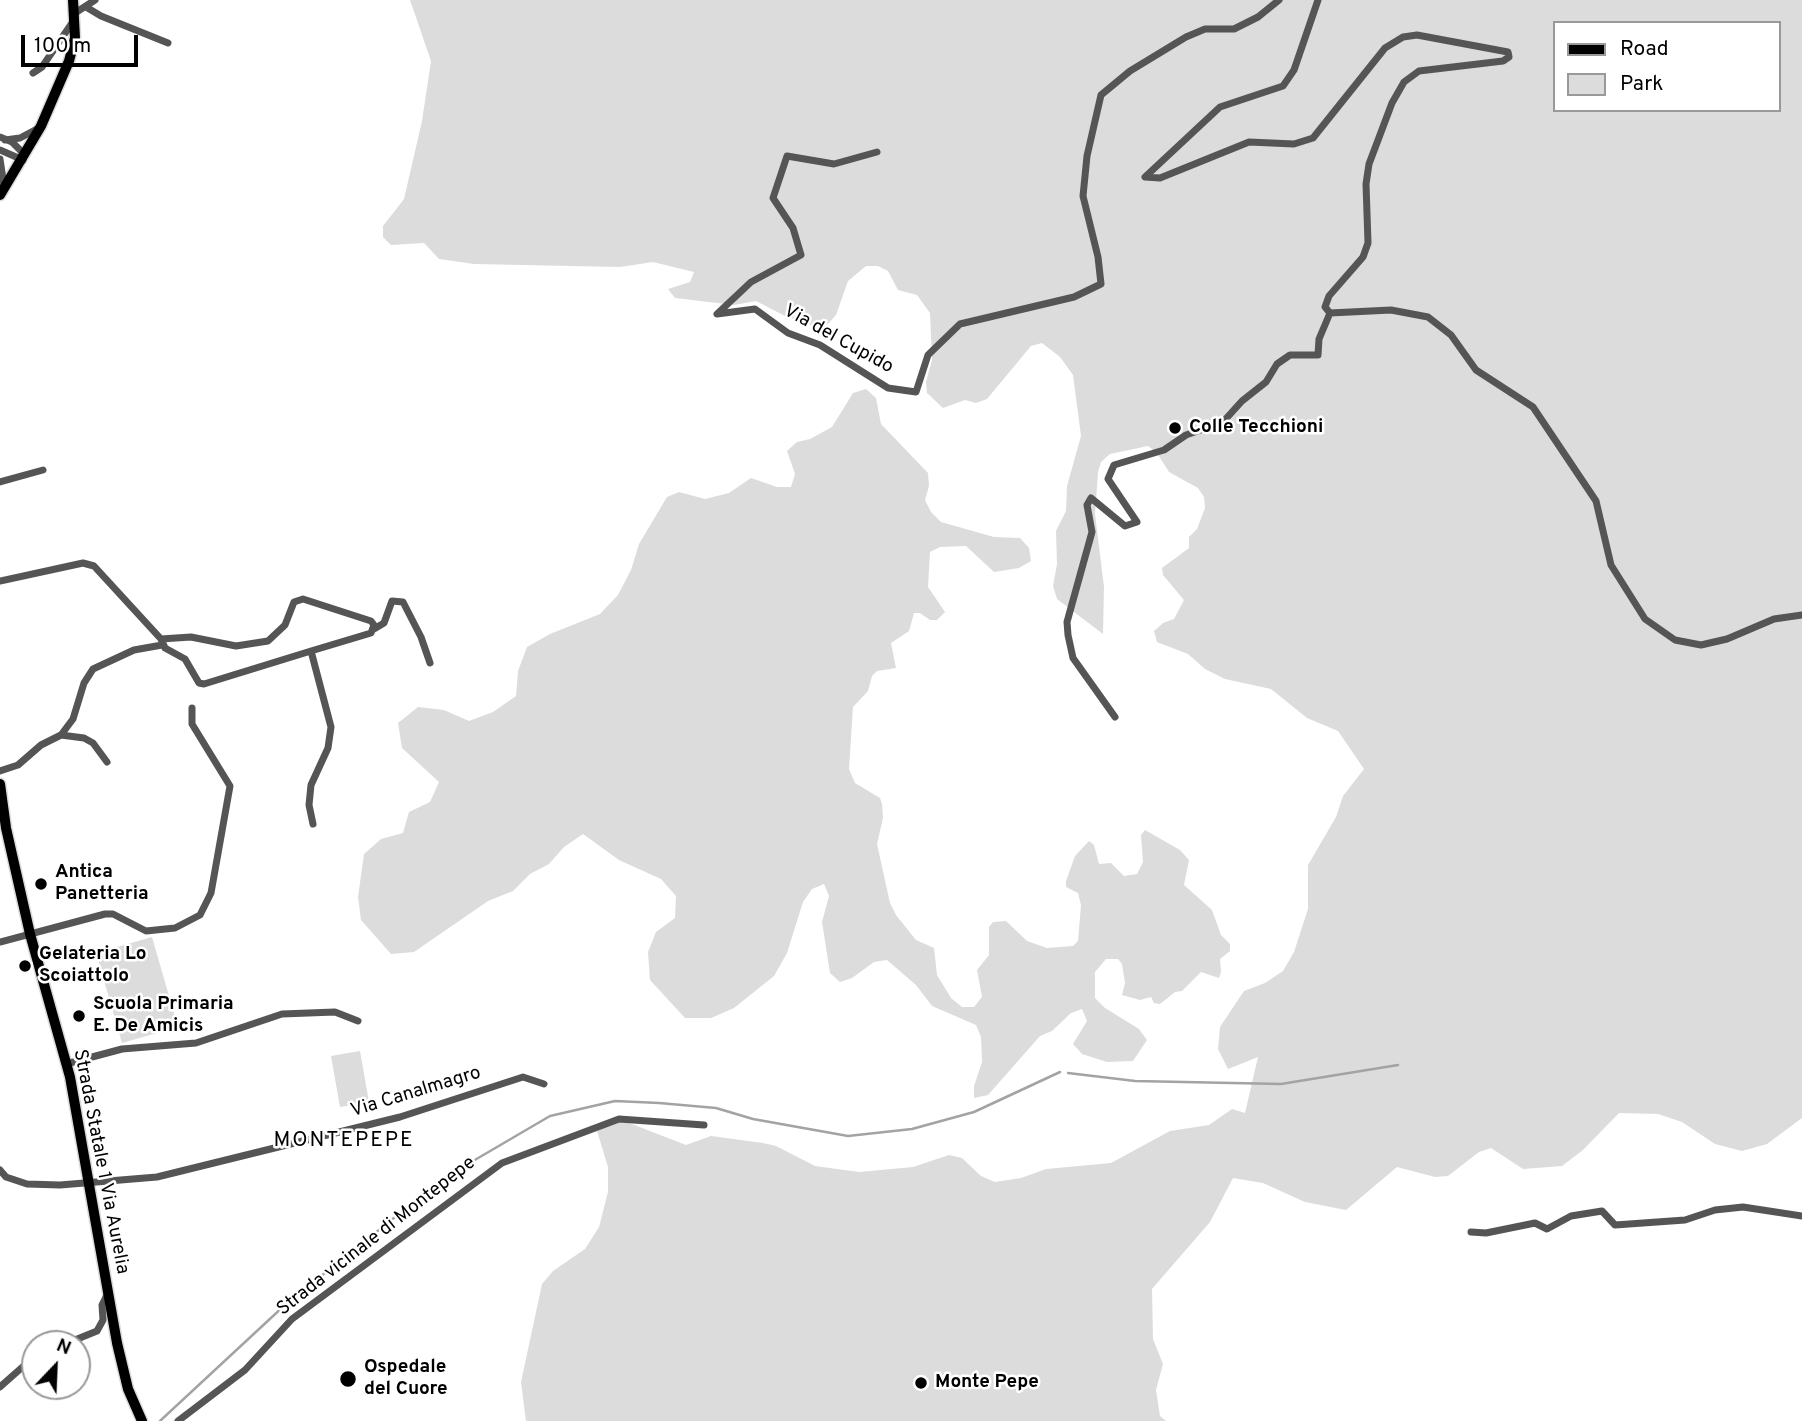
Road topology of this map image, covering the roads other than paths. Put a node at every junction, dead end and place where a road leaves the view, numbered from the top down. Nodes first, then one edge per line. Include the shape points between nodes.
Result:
1 (73, 0) edge
2 (95, 0) edge
3 (1279, 0) edge
4 (1318, 0) edge
5 (86, 6) junction
6 (75, 16) junction
7 (167, 43) dead end
8 (33, 73) dead end
9 (41, 126) junction
10 (3, 139) edge
11 (0, 150) edge
12 (877, 152) dead end
13 (24, 157) junction
14 (0, 159) edge
15 (2, 192) edge
16 (1331, 313) junction
17 (43, 470) dead end
18 (0, 482) edge
19 (0, 580) edge
20 (1802, 615) edge
21 (374, 629) junction
22 (161, 642) junction
23 (311, 651) junction
24 (430, 663) dead end
25 (192, 708) dead end
26 (1115, 717) dead end
27 (61, 735) junction
28 (107, 762) dead end
29 (0, 771) edge
30 (0, 785) edge
31 (313, 824) dead end
32 (4, 836) edge
33 (30, 934) junction
34 (0, 942) edge
35 (358, 1021) dead end
36 (66, 1064) junction
37 (544, 1084) dead end
38 (705, 1125) dead end
39 (0, 1170) edge
40 (89, 1183) junction
41 (1802, 1216) edge
42 (1471, 1232) dead end
43 (107, 1295) junction
44 (91, 1333) edge
45 (21, 1368) edge
46 (0, 1387) edge
47 (142, 1421) edge
48 (178, 1421) edge

1 - 6 main road
2 - 5 street
3 - 12 street, Via del Cupido via 1234,29 1205,29 1186,37 1101,95 1083,196 1101,284 1074,298 960,324 928,355 916,392 888,388 820,345 788,333 755,309 717,314 751,282 801,255 793,228 774,198 787,156 834,164
4 - 16 street via 1294,70 1283,86 1220,107 1152,169 1147,179 1250,142 1294,144 1313,138 1385,48 1403,37 1498,47 1509,57 1458,69 1419,71 1404,82 1369,164 1366,250 1353,272 1329,296 1325,307
5 - 6 street
5 - 7 street
6 - 8 street via 42,67
6 - 9 main road via 69,61
9 - 10 street via 28,135
9 - 13 main road
10 - 13 street
11 - 13 street
13 - 15 main road
14 - 15 street
16 - 20 street via 1391,310 1428,317 1451,335 1476,370 1533,407 1596,501 1611,565 1645,619 1675,640 1701,645 1774,619
16 - 26 street via 1319,339 1318,355 1290,355 1277,364 1266,382 1223,422 1185,435 1164,450 1114,465 1108,479 1137,522 1125,526 1091,498 1087,505 1092,532 1067,622 1073,658
17 - 18 street
19 - 22 street via 89,563
21 - 22 street via 362,615 303,598 294,602 285,625 268,641 236,646 191,637
21 - 23 street
21 - 24 street via 384,623 392,601 403,602
22 - 23 street via 184,659 204,684
22 - 27 street via 93,668 73,719
23 - 31 street via 331,727 328,748 311,785
25 - 33 street via 192,724 230,786 205,909 194,920 162,931 146,931 105,914
27 - 28 street via 85,738 99,748
27 - 29 street via 18,765
30 - 32 main road, Strada Statale 1 Via Aurelia
32 - 33 main road, Strada Statale 1 Via Aurelia
33 - 34 street
33 - 36 main road, Strada Statale 1 Via Aurelia
35 - 36 street via 335,1012 282,1014 196,1043 122,1049
36 - 40 main road, Strada Statale 1 Via Aurelia
37 - 40 street, Via Canalmagro via 523,1077 400,1117 170,1174
38 - 48 street, Strada vicinale di Montepepe via 619,1119 502,1163 292,1319 245,1370
39 - 40 street, Via Canalmagro via 27,1184
40 - 43 main road, Strada Statale 1 Via Aurelia
41 - 42 street via 1743,1207 1685,1220 1615,1225 1602,1212 1571,1216 1547,1229 1535,1223
43 - 44 street via 103,1320
43 - 47 main road, Strada Statale 1 Via Aurelia via 128,1389
45 - 46 street

